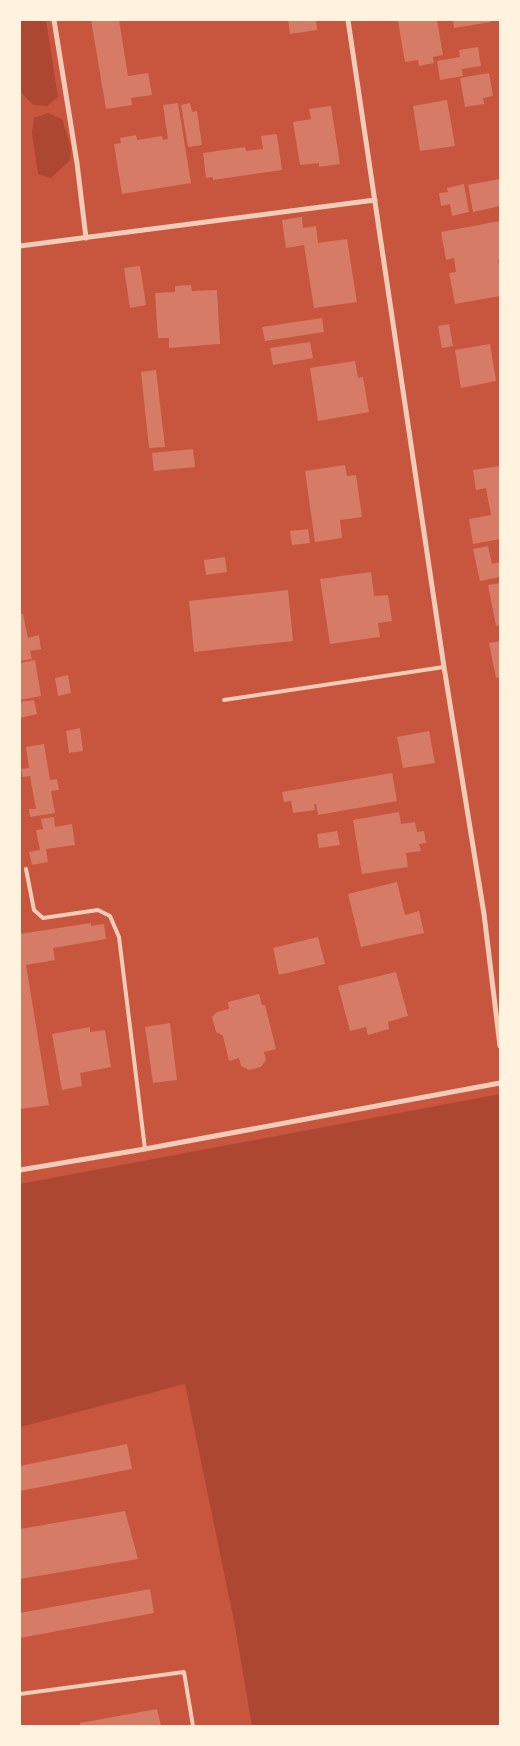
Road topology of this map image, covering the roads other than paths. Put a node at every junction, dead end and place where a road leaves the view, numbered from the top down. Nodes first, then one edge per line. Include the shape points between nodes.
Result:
1 (54, 20) edge
2 (348, 20) edge
3 (375, 200) junction
4 (86, 238) junction
5 (20, 246) edge
6 (444, 667) junction
7 (224, 700) dead end
8 (26, 869) dead end
9 (500, 1046) edge
10 (500, 1082) edge
11 (145, 1149) junction
12 (20, 1170) edge
13 (20, 1694) edge
14 (193, 1726) edge

1 - 4 street
2 - 3 street
3 - 4 street
3 - 6 street
4 - 5 street
6 - 7 lane
6 - 9 street via 484,914
8 - 11 lane via 34,910 43,918 98,910 110,916 119,938
10 - 11 street
11 - 12 street
13 - 14 lane via 184,1672

